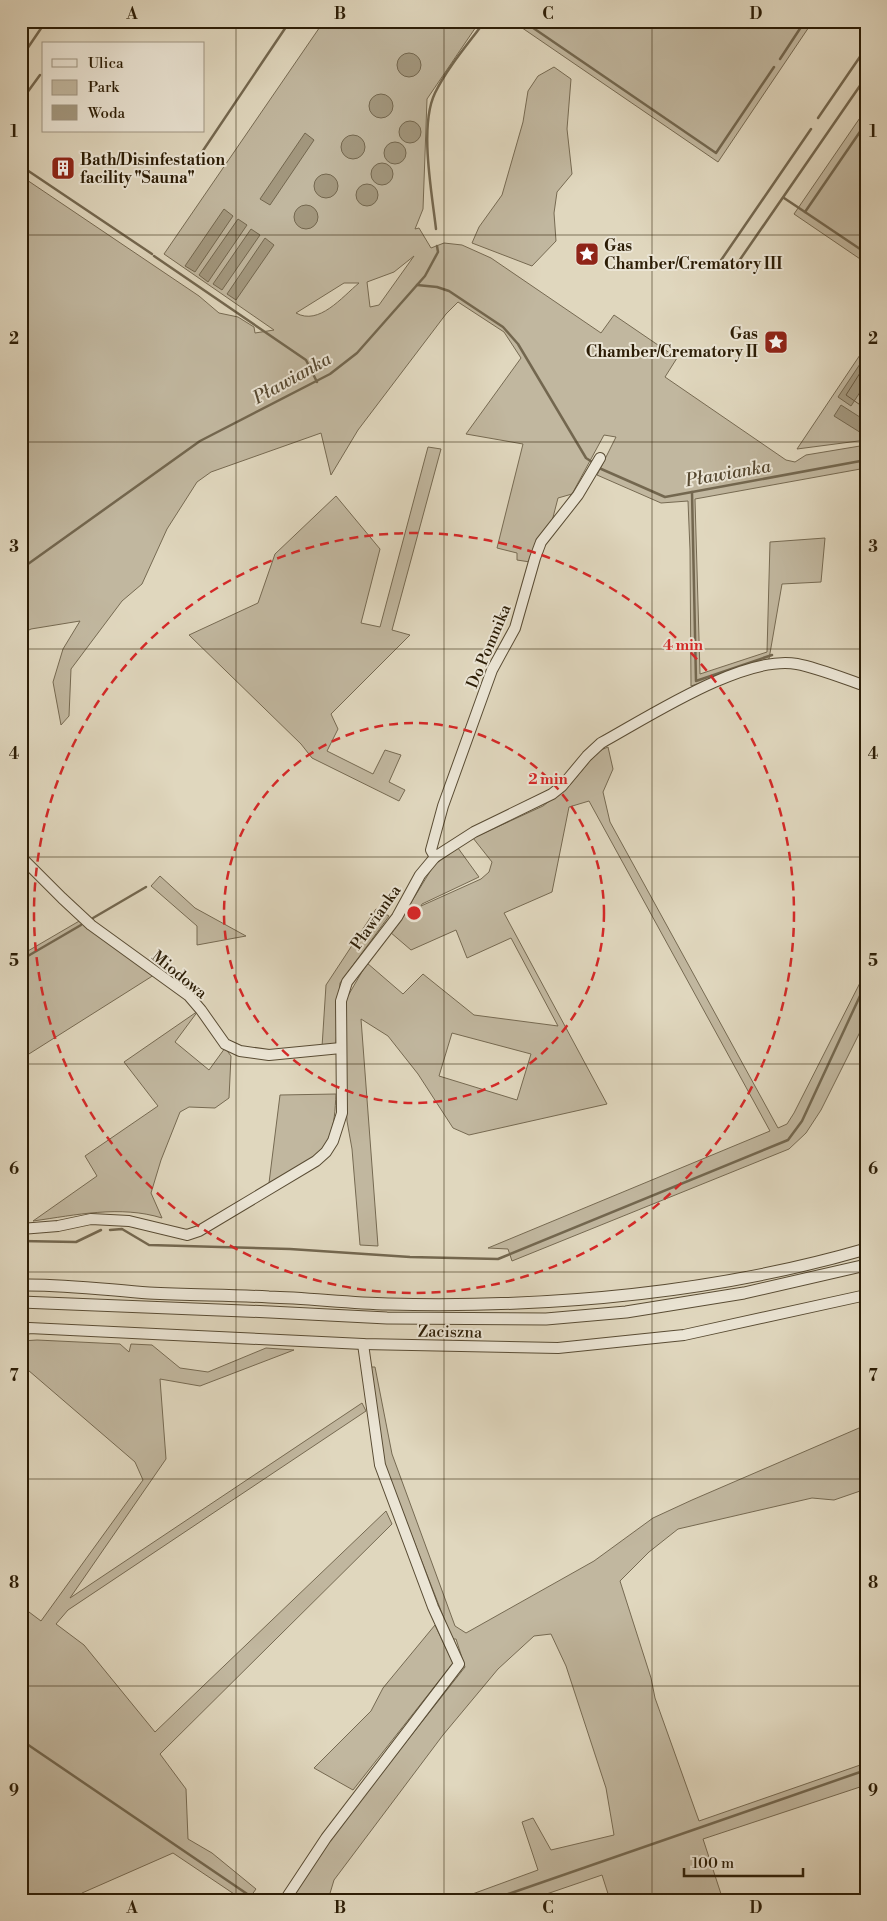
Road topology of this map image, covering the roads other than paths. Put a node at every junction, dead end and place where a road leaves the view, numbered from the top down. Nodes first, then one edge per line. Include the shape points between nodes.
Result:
1 (600, 458) dead end
2 (866, 686) edge
3 (21, 857) edge
4 (436, 858) junction
5 (341, 1048) junction
6 (21, 1229) edge
7 (866, 1249) edge
8 (866, 1265) edge
9 (21, 1285) edge
10 (866, 1294) edge
11 (21, 1302) edge
12 (25, 1330) edge
13 (363, 1344) junction
14 (285, 1900) edge

1 - 4 street, Do Pomnika via 578,495 541,542 515,628 492,670 443,806 432,850
2 - 4 street, Pławianka via 797,664 778,663 752,668 705,686 601,744 552,794 496,820
3 - 5 street, Miodowa via 91,924 189,996 225,1044 240,1051 269,1055
4 - 5 street, Pławianka via 420,875 397,916 347,982 341,1001
5 - 6 street, Pławianka via 342,1113 326,1152 199,1232 187,1235 129,1221 91,1219
7 - 9 street via 742,1280 624,1296 505,1303 388,1304
8 - 11 street via 744,1293 626,1312 546,1319 387,1318
10 - 13 street, Zaciszna via 684,1335 558,1348
12 - 13 street, Zaciszna
13 - 14 street via 380,1465 433,1607 459,1664 326,1838

